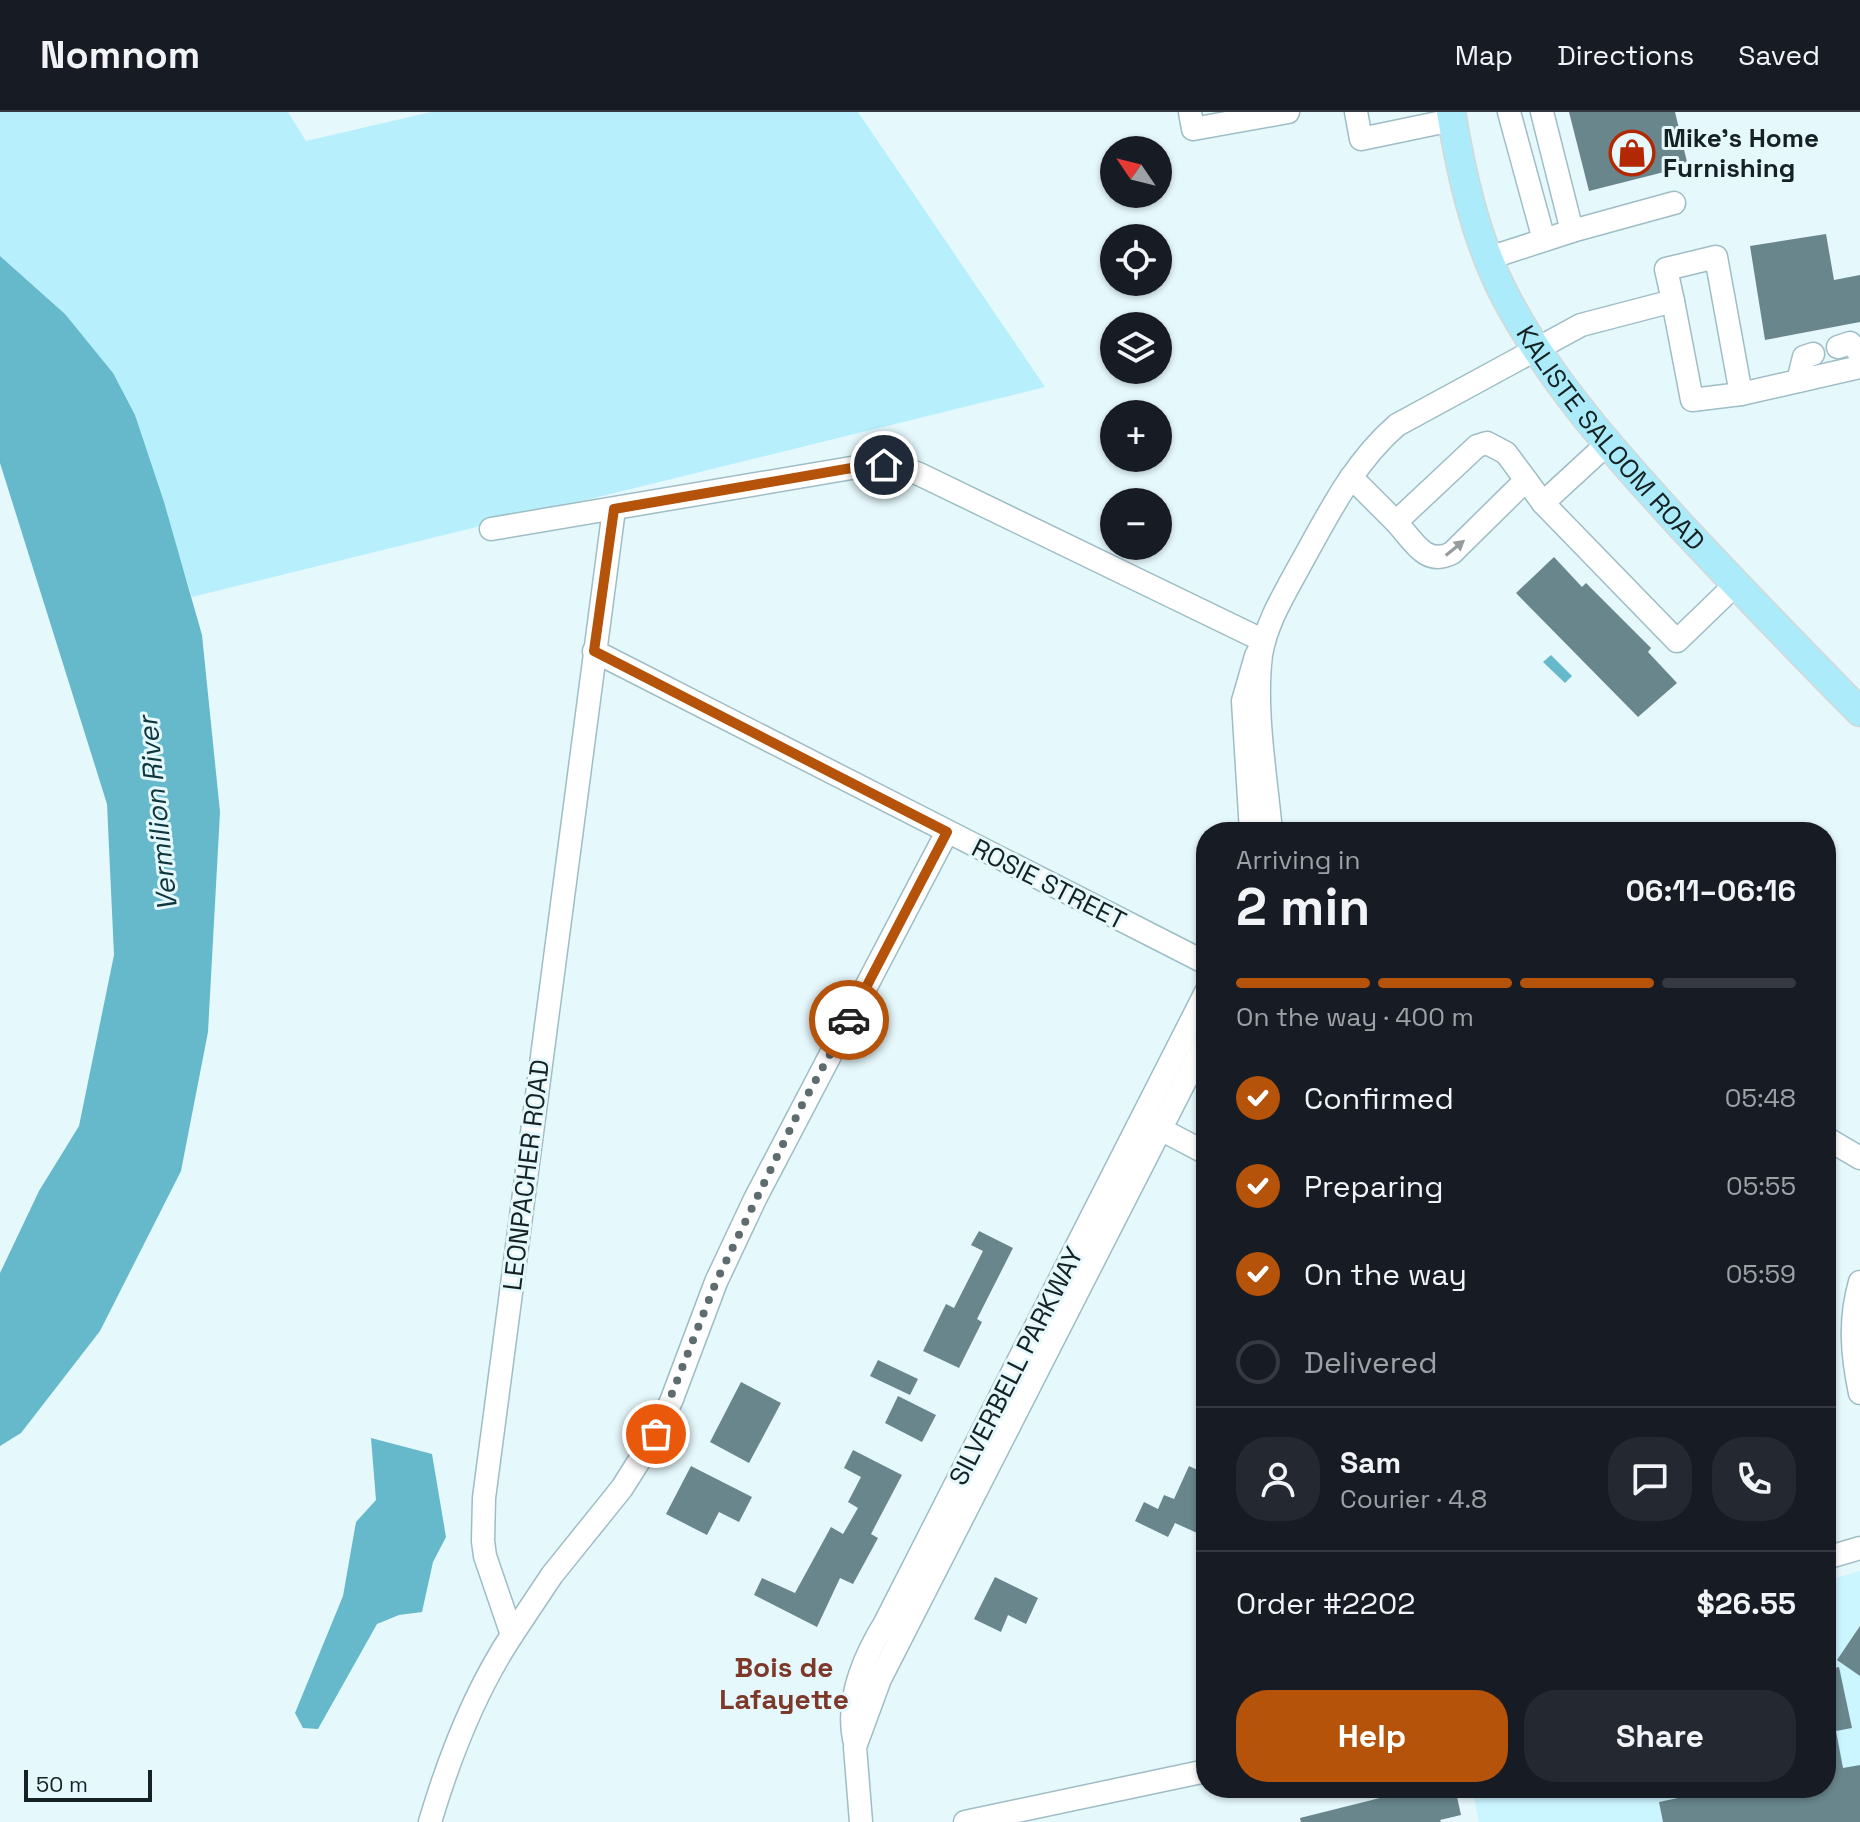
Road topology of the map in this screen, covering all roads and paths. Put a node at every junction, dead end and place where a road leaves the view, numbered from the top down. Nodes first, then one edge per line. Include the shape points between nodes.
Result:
1 (1190, 112) edge
2 (1288, 112) edge
3 (1356, 112) edge
4 (1509, 112) edge
5 (1542, 112) edge
6 (1451, 116) edge
7 (1674, 203) dead end
8 (1572, 231) junction
9 (1544, 240) junction
10 (1489, 258) junction
11 (1673, 301) junction
12 (1536, 347) junction
13 (1813, 354) dead end
14 (1860, 367) edge
15 (1798, 381) junction
16 (1741, 394) junction
17 (1607, 444) junction
18 (1351, 477) junction
19 (1526, 480) junction
20 (1543, 503) junction
21 (614, 509) junction
22 (1396, 522) junction
23 (491, 529) dead end
24 (1736, 584) junction
25 (1264, 641) junction
26 (594, 651) junction
27 (1860, 712) edge
28 (1250, 822) edge
29 (1270, 822) edge
30 (947, 832) junction
31 (1196, 958) edge
32 (1196, 1016) edge
33 (1196, 1055) edge
34 (1151, 1124) junction
35 (1836, 1144) edge
36 (1196, 1148) edge
37 (1860, 1158) edge
38 (1860, 1282) edge
39 (1860, 1393) edge
40 (1860, 1548) edge
41 (1836, 1555) edge
42 (512, 1635) junction
43 (1196, 1773) edge
44 (430, 1822) edge
45 (861, 1822) edge
46 (965, 1822) edge

1 - 2 street via 1193,129
3 - 6 street via 1361,139
4 - 9 street
5 - 8 street
6 - 10 main road, KALISTE SALOOM ROAD
7 - 8 street
8 - 9 street
9 - 10 street
10 - 12 main road, KALISTE SALOOM ROAD
11 - 12 street via 1581,325
11 - 16 street via 1692,400
11 - 16 street via 1666,269 1716,257
12 - 17 main road, KALISTE SALOOM ROAD
12 - 18 street via 1397,425
13 - 15 street via 1804,357
14 - 15 street
15 - 16 street
17 - 20 street
17 - 24 main road, KALISTE SALOOM ROAD
18 - 22 street
18 - 25 street
19 - 20 street
22 -> 19 street via 1427,555 1441,558
19 - 22 street via 1497,446 1477,446
20 - 24 street via 1677,641
21 - 23 street
21 - 25 street via 869,465 899,467
21 - 26 street, LEONPACHER ROAD
24 - 27 main road, KALISTE SALOOM ROAD
25 - 28 street via 1243,701
25 - 29 street via 1260,698
26 - 30 street, ROSIE STREET
26 - 42 street, LEONPACHER ROAD via 484,1498 485,1556
30 - 31 street, ROSIE STREET
30 - 42 street via 755,1199 656,1434
32 - 34 street, SILVERBELL PARKWAY
33 - 34 street, SILVERBELL PARKWAY
34 - 36 street
34 - 45 street, SILVERBELL PARKWAY via 880,1679 855,1747
35 - 37 street
38 - 39 street via 1852,1345
40 - 41 street
42 - 44 street via 462,1733
43 - 46 street

